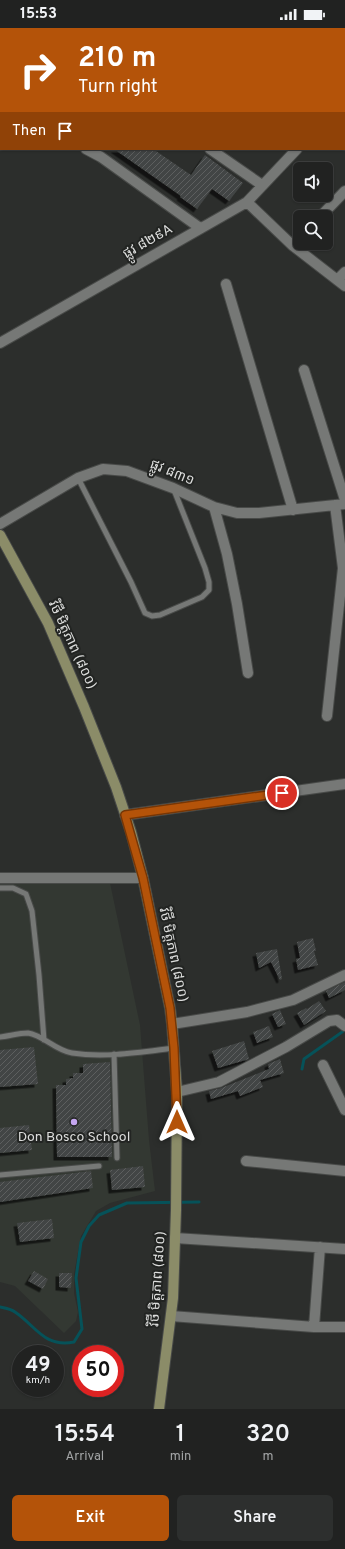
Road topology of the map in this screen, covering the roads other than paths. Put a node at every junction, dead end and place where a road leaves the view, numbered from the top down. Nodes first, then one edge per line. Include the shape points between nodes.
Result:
1 (90, 150) edge
2 (211, 150) edge
3 (296, 150) edge
4 (104, 153) edge
5 (262, 185) junction
6 (345, 191) edge
7 (246, 202) junction
8 (327, 210) edge
9 (200, 228) junction
10 (292, 245) joint
11 (345, 272) edge
12 (341, 283) edge
13 (226, 284) dead end
14 (0, 343) edge
15 (304, 370) dead end
16 (78, 478) junction
17 (343, 484) edge
18 (173, 488) junction
19 (345, 500) edge
20 (340, 505) edge
21 (214, 506) junction
22 (293, 510) junction
23 (0, 524) edge
24 (0, 535) edge
25 (248, 673) dead end
26 (327, 716) dead end
27 (345, 784) edge
28 (125, 815) junction
29 (0, 878) edge
30 (143, 878) junction
31 (0, 888) edge
32 (345, 975) edge
33 (341, 1023) edge
34 (172, 1024) junction
35 (0, 1037) edge
36 (44, 1040) junction
37 (174, 1048) junction
38 (114, 1054) junction
39 (323, 1065) dead end
40 (177, 1092) junction
41 (345, 1110) edge
42 (117, 1158) dead end
43 (246, 1161) dead end
44 (99, 1166) dead end
45 (345, 1171) edge
46 (0, 1175) edge
47 (175, 1238) junction
48 (320, 1248) junction
49 (345, 1249) edge
50 (171, 1316) junction
51 (314, 1327) junction
52 (345, 1327) edge
53 (159, 1409) edge

1 - 4 street
2 - 5 street
3 - 5 street, ផ្លូវ ៨២៩A
4 - 9 street
5 - 7 street, ផ្លូវ ៨២៩A
6 - 8 street
7 - 9 street, ផ្លូវ ៨២៩A
7 - 10 street
9 - 14 street, ផ្លូវ ៨២៩A
10 - 12 street
11 - 12 street
13 - 22 street
15 - 17 street
16 - 18 street, ផ្លូវ ៨៣១ via 104,469 127,471
16 - 18 lane via 132,582 145,613 152,616 202,597 208,590 209,582 205,568
16 - 23 street, ផ្លូវ ៨៣១
17 - 19 street
18 - 21 street, ផ្លូវ ៨៣១
20 - 22 street, ផ្លូវ ៨៣១
20 - 26 street via 343,568
21 - 22 street, ផ្លូវ ៨៣១ via 237,513
21 - 25 street via 227,554
24 - 28 main road, វិថី មិត្តភាព (៨០០) via 48,623 101,747
27 - 28 street
28 - 30 main road, វិថី មិត្តភាព (៨០០)
29 - 30 street
30 - 34 main road, វិថី មិត្តភាព (៨០០)
31 - 36 lane via 12,888 26,894 32,910
32 - 34 street via 293,1000 247,1012
33 - 40 street via 328,1021 286,1048 219,1082
34 - 37 main road, វិថី មិត្តភាព (៨០០)
35 - 36 lane via 28,1033
36 - 38 lane via 66,1052
37 - 38 lane
37 - 40 main road, វិថី មិត្តភាព (៨០០)
38 - 42 lane
39 - 41 street
40 - 47 main road, វិថី មិត្តភាព (៨០០)
43 - 45 street
44 - 46 lane
47 - 48 street
47 - 50 main road, វិថី មិត្តភាព (៨០០)
48 - 49 street
48 - 51 street
50 - 51 street
50 - 53 main road, វិថី មិត្តភាព (៨០០)
51 - 52 street

